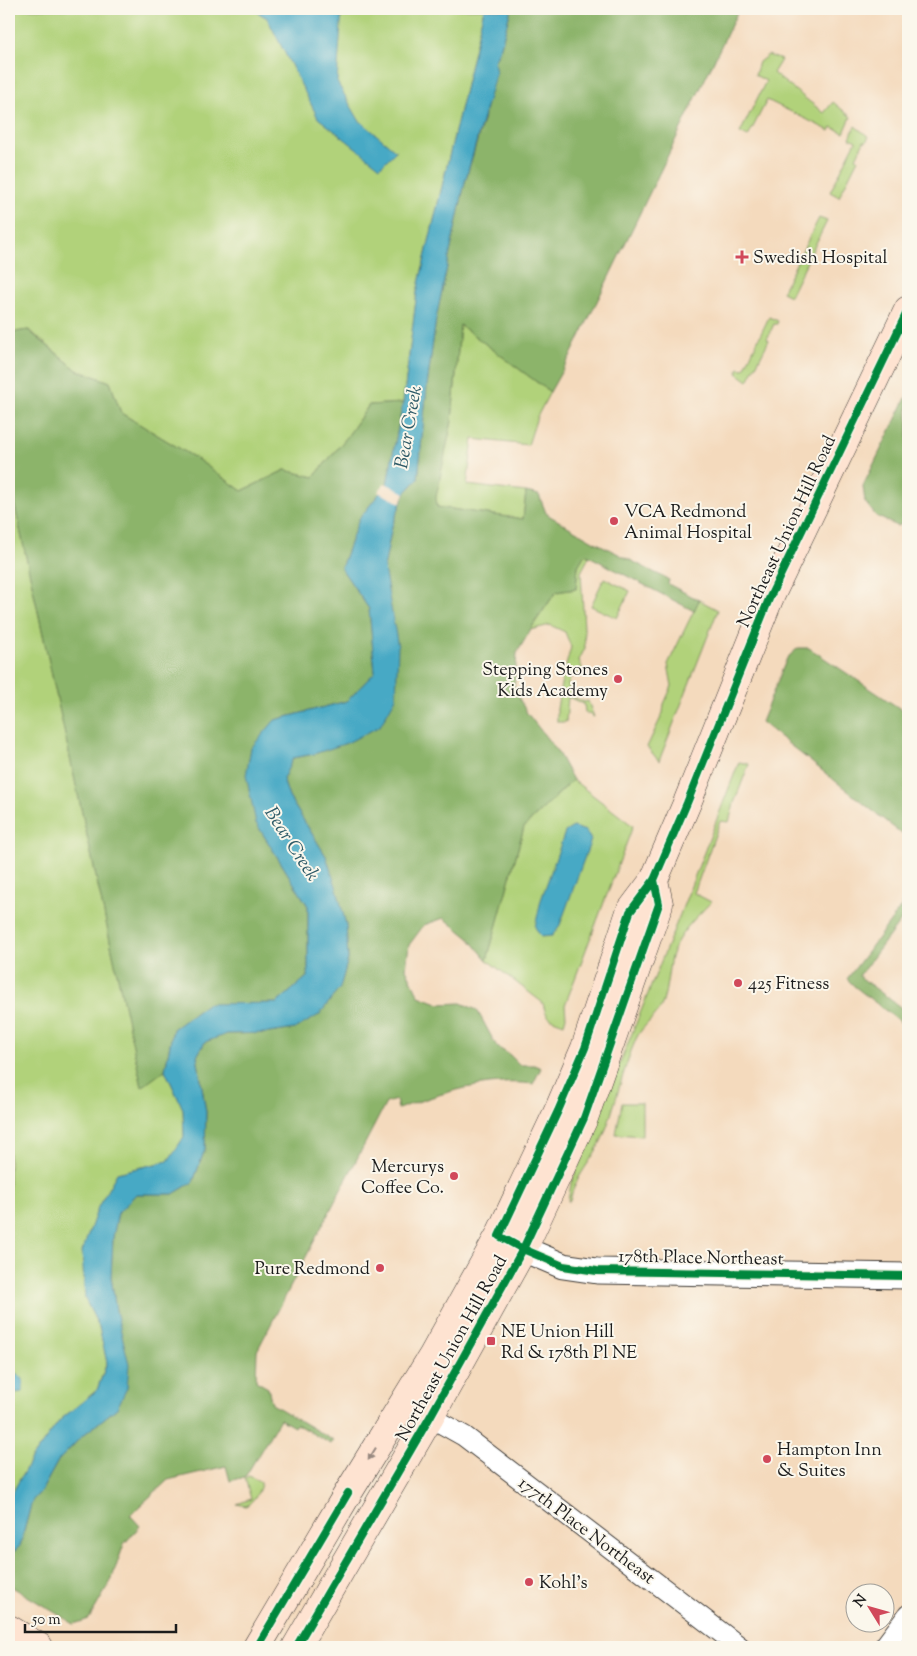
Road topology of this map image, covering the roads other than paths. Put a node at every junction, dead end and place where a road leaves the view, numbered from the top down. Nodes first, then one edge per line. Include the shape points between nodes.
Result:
1 (908, 310) edge
2 (654, 880) junction
3 (500, 1236) junction
4 (523, 1249) junction
5 (908, 1276) edge
6 (430, 1417) junction
7 (908, 1615) edge
8 (9, 1629) edge
9 (38, 1647) edge
10 (257, 1647) edge
11 (296, 1647) edge
12 (740, 1647) edge
13 (884, 1647) edge

1 - 2 main road, Northeast Union Hill Road via 769,599
2 - 3 main road, Northeast Union Hill Road via 630,912 585,1048
2 - 4 main road, Northeast Union Hill Road via 659,904 606,1057 584,1118
3 - 4 street, 178th Place Northeast
3 -> 10 main road, Northeast Union Hill Road via 434,1355
4 - 5 street, 178th Place Northeast via 563,1266 597,1271
4 - 6 main road, Northeast Union Hill Road
6 - 11 main road, Northeast Union Hill Road
6 - 12 street, 177th Place Northeast via 464,1436
7 - 13 street
8 - 9 main road

